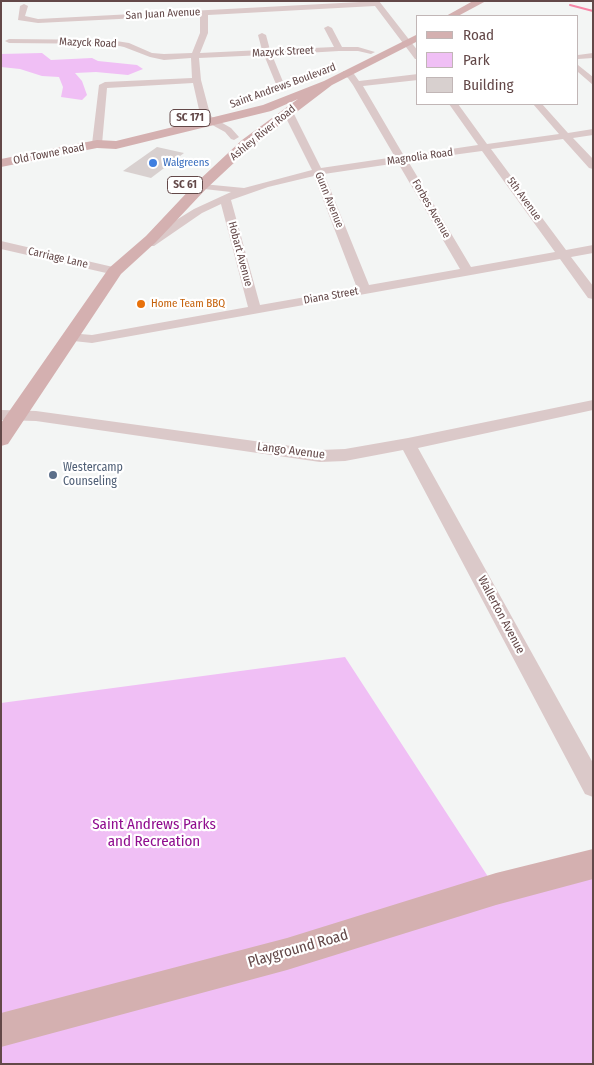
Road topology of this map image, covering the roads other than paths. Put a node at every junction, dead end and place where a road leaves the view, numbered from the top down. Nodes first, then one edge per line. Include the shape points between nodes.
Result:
1 (245, 1) edge
2 (481, 1) edge
3 (376, 3) edge
4 (24, 6) dead end
5 (248, 10) junction
6 (204, 12) junction
7 (453, 15) edge
8 (328, 28) dead end
9 (416, 30) edge
10 (262, 35) dead end
11 (416, 37) edge
12 (404, 39) junction
13 (9, 41) dead end
14 (339, 49) junction
15 (371, 52) junction
16 (267, 53) junction
17 (416, 54) edge
18 (593, 55) edge
19 (195, 56) junction
20 (579, 57) edge
21 (579, 69) edge
22 (344, 74) junction
23 (416, 77) edge
24 (197, 80) junction
25 (322, 80) junction
26 (593, 82) edge
27 (357, 84) junction
28 (278, 90) joint
29 (262, 103) junction
30 (454, 105) edge
31 (537, 105) edge
32 (288, 112) junction
33 (209, 117) junction
34 (593, 132) edge
35 (567, 136) junction
36 (234, 138) junction
37 (97, 144) junction
38 (486, 147) junction
39 (402, 159) junction
40 (1, 163) edge
41 (593, 166) edge
42 (318, 172) junction
43 (190, 189) junction
44 (248, 190) junction
45 (226, 198) junction
46 (1, 245) edge
47 (593, 249) edge
48 (565, 254) junction
49 (115, 271) junction
50 (468, 272) junction
51 (364, 290) junction
52 (593, 295) edge
53 (255, 310) junction
54 (68, 337) junction
55 (593, 405) edge
56 (9, 415) edge
57 (1, 439) edge
58 (408, 444) junction
59 (593, 786) edge
60 (593, 864) edge
61 (1, 1030) edge

1 - 5 street
2 - 7 main road
3 - 5 street, San Juan Avenue
3 - 12 street
4 - 6 street, San Juan Avenue via 22,18 32,21
5 - 6 street, San Juan Avenue
6 - 19 street via 204,33
8 - 14 street
9 - 12 main road, Saint Andrews Boulevard / SC 171
10 - 16 street
11 - 12 main road, Saint Andrews Boulevard / SC 171
12 - 15 main road, Saint Andrews Boulevard / SC 171
12 - 17 street
12 - 22 main road, Saint Andrews Boulevard / SC 171
13 - 19 street, Mazyck Road via 110,42 150,55
14 - 15 street, Mazyck Street
14 - 16 street, Mazyck Street
15 - 25 main road, Saint Andrews Boulevard / SC 171
16 - 19 street, Mazyck Street
16 - 28 street
18 - 20 street
19 - 24 street
21 - 26 street
22 - 25 main road, Saint Andrews Boulevard / SC 171
22 - 27 street, Forbes Avenue via 351,76
23 - 27 street
24 - 33 street
24 - 37 street via 104,85
25 - 28 main road, Saint Andrews Boulevard / SC 171
25 - 29 main road, Saint Andrews Boulevard / SC 171
25 - 32 main road, Ashley River Road / SC 61
27 - 39 street, Forbes Avenue
29 - 33 main road, Saint Andrews Boulevard / SC 171
29 - 36 main road, Ashley River Road / SC 61
30 - 38 street, 5th Avenue
31 - 35 street
32 - 42 street, Gunn Avenue
32 - 43 main road, Ashley River Road / SC 61
33 - 36 street
33 - 37 main road, Saint Andrews Boulevard / SC 171 via 116,145
34 - 35 street, Magnolia Road
35 - 38 street, Magnolia Road
35 - 41 street
36 - 43 main road, Ashley River Road / SC 61
37 - 40 main road, Old Towne Road / SC 171
38 - 39 street, Magnolia Road
38 - 48 street, 5th Avenue
39 - 42 street, Magnolia Road
39 - 50 street, Forbes Avenue
42 - 44 street, Magnolia Road
42 - 51 street, Gunn Avenue
43 - 44 street, Magnolia Road
43 - 45 street, Magnolia Road
43 - 49 main road, Ashley River Road / SC 61 via 151,239
43 - 49 main road, Ashley River Road / SC 61 via 141,229 118,257
44 - 45 street, Magnolia Road
45 - 49 street, Magnolia Road via 168,229
45 - 53 street, Hobart Avenue
46 - 49 street, Carriage Lane
47 - 48 street, Diana Street
48 - 50 street, Diana Street
48 - 52 street, 5th Avenue
49 - 54 main road, Ashley River Road / SC 61
50 - 51 street, Diana Street
51 - 53 street, Diana Street
53 - 54 street, Diana Street via 92,339
54 - 56 main road, Ashley River Road / SC 61
55 - 58 street, Lango Avenue
56 - 57 main road, Ashley River Road / SC 61
56 - 58 street, Lango Avenue via 320,456
58 - 59 street, Wallerton Avenue
60 - 61 main road, Playground Road via 496,889 287,954

